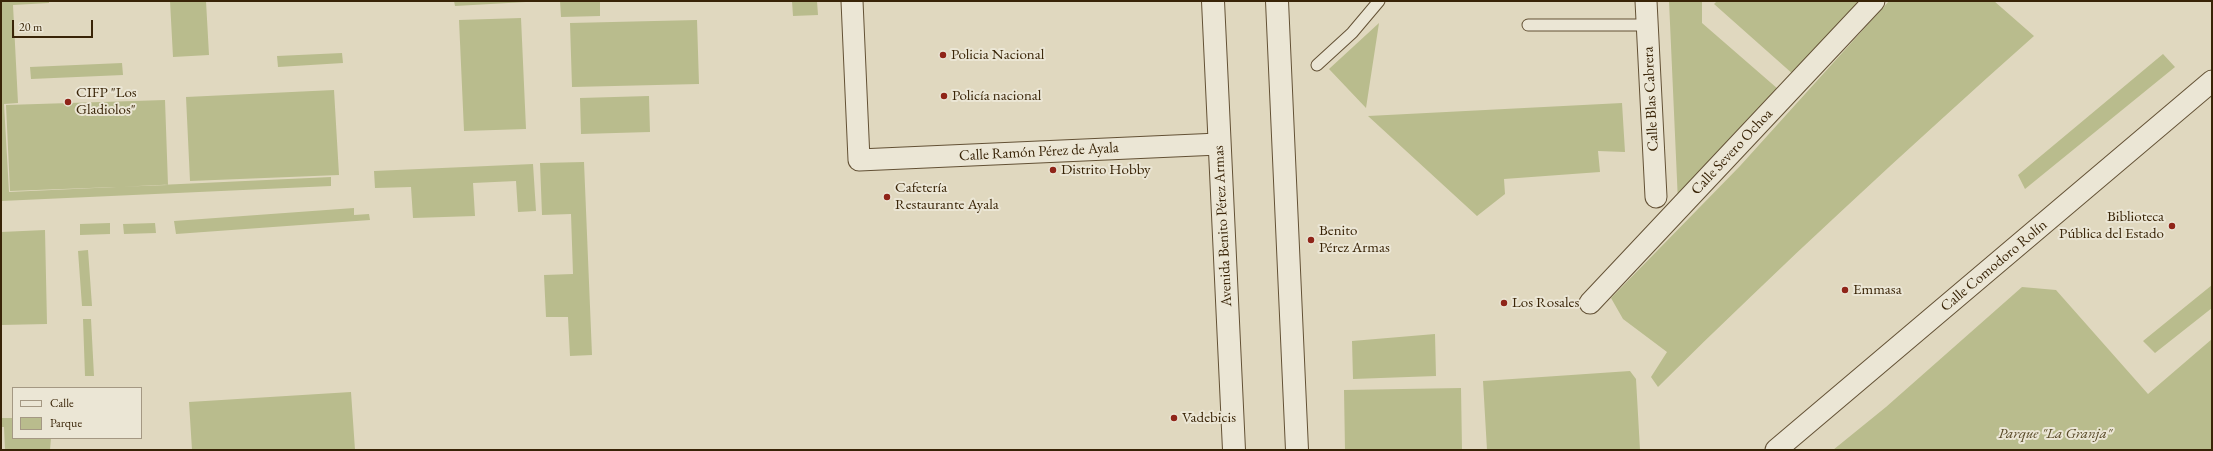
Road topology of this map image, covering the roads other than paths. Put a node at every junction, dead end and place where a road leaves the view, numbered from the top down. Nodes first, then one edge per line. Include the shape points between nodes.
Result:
1 (852, 1) edge
2 (1213, 1) edge
3 (1277, 1) edge
4 (1379, 1) edge
5 (1646, 1) edge
6 (1874, 1) edge
7 (1528, 25) dead end
8 (1648, 25) junction
9 (1317, 65) dead end
10 (2212, 82) edge
11 (1219, 144) junction
12 (1656, 197) dead end
13 (1590, 304) dead end
14 (1234, 450) edge
15 (1297, 450) edge
16 (1776, 450) edge

1 - 11 street, Calle Ramón Pérez de Ayala via 859,160
2 - 11 street, Avenida Benito Pérez Armas
3 - 15 street
4 - 9 lane via 1352,33
5 - 8 street, Calle Blas Cabrera
6 - 13 street, Calle Severo Ochoa
7 - 8 lane
8 - 12 street, Calle Blas Cabrera
10 - 16 street, Calle Comodoro Rolín
11 - 14 street, Avenida Benito Pérez Armas

